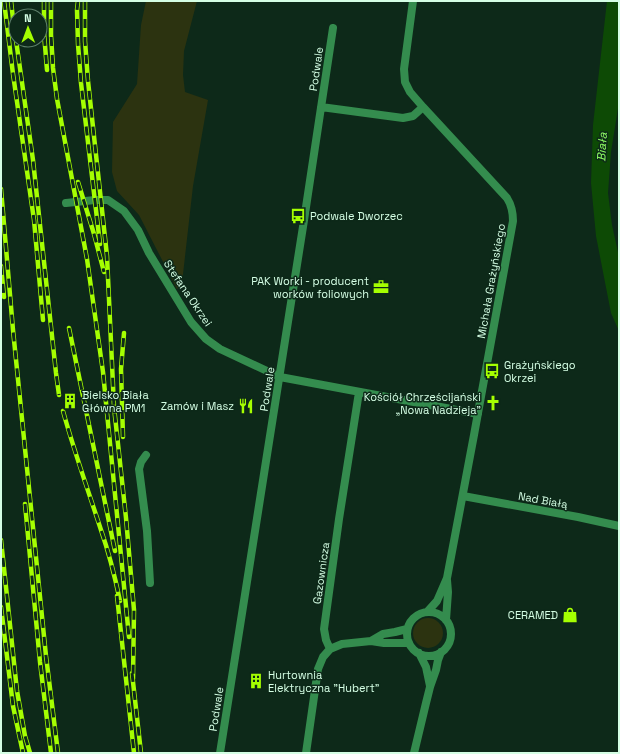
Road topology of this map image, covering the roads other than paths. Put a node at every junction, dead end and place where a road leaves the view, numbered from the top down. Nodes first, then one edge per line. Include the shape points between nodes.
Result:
1 (413, 1) edge
2 (333, 28) dead end
3 (321, 107) junction
4 (423, 107) junction
5 (66, 203) dead end
6 (280, 377) junction
7 (359, 392) junction
8 (478, 414) junction
9 (146, 456) dead end
10 (463, 496) junction
11 (619, 526) edge
12 (447, 578) junction
13 (150, 583) dead end
14 (428, 612) junction
15 (446, 620) junction
16 (407, 629) junction
17 (371, 640) junction
18 (409, 643) junction
19 (330, 649) junction
20 (441, 652) junction
21 (419, 653) junction
22 (430, 687) junction
23 (220, 753) edge
24 (306, 753) edge
25 (414, 753) edge

1 - 4 street, Michała Grażyńskiego via 404,69 405,82
2 - 3 street, Podwale
3 - 4 street via 402,118 414,116
3 - 6 street, Podwale
4 - 8 street, Michała Grażyńskiego via 507,198 513,212
5 - 6 street, Stefana Okrzei via 108,200 124,211 192,322 206,339 220,349
6 - 7 street, Stefana Okrzei
6 - 23 street, Podwale
7 - 8 street, Stefana Okrzei
7 - 19 street, Gazownicza via 324,629
8 - 10 street, Michała Grażyńskiego
9 - 13 street via 141,462 140,469
10 - 11 street, Nad Białą
10 - 12 street, Michała Grażyńskiego
12 - 14 street, Michała Grażyńskiego
12 - 15 street, Michała Grażyńskiego
14 - 15 street via 442,616
14 - 16 street via 415,616
15 - 20 street via 451,633 450,640
16 - 17 street via 383,634
16 - 18 street
17 - 18 street
17 - 19 street via 342,644
18 - 21 street
19 - 24 street via 318,669
20 - 21 street via 434,655
20 - 22 street
21 - 22 street via 426,667
22 - 25 street

